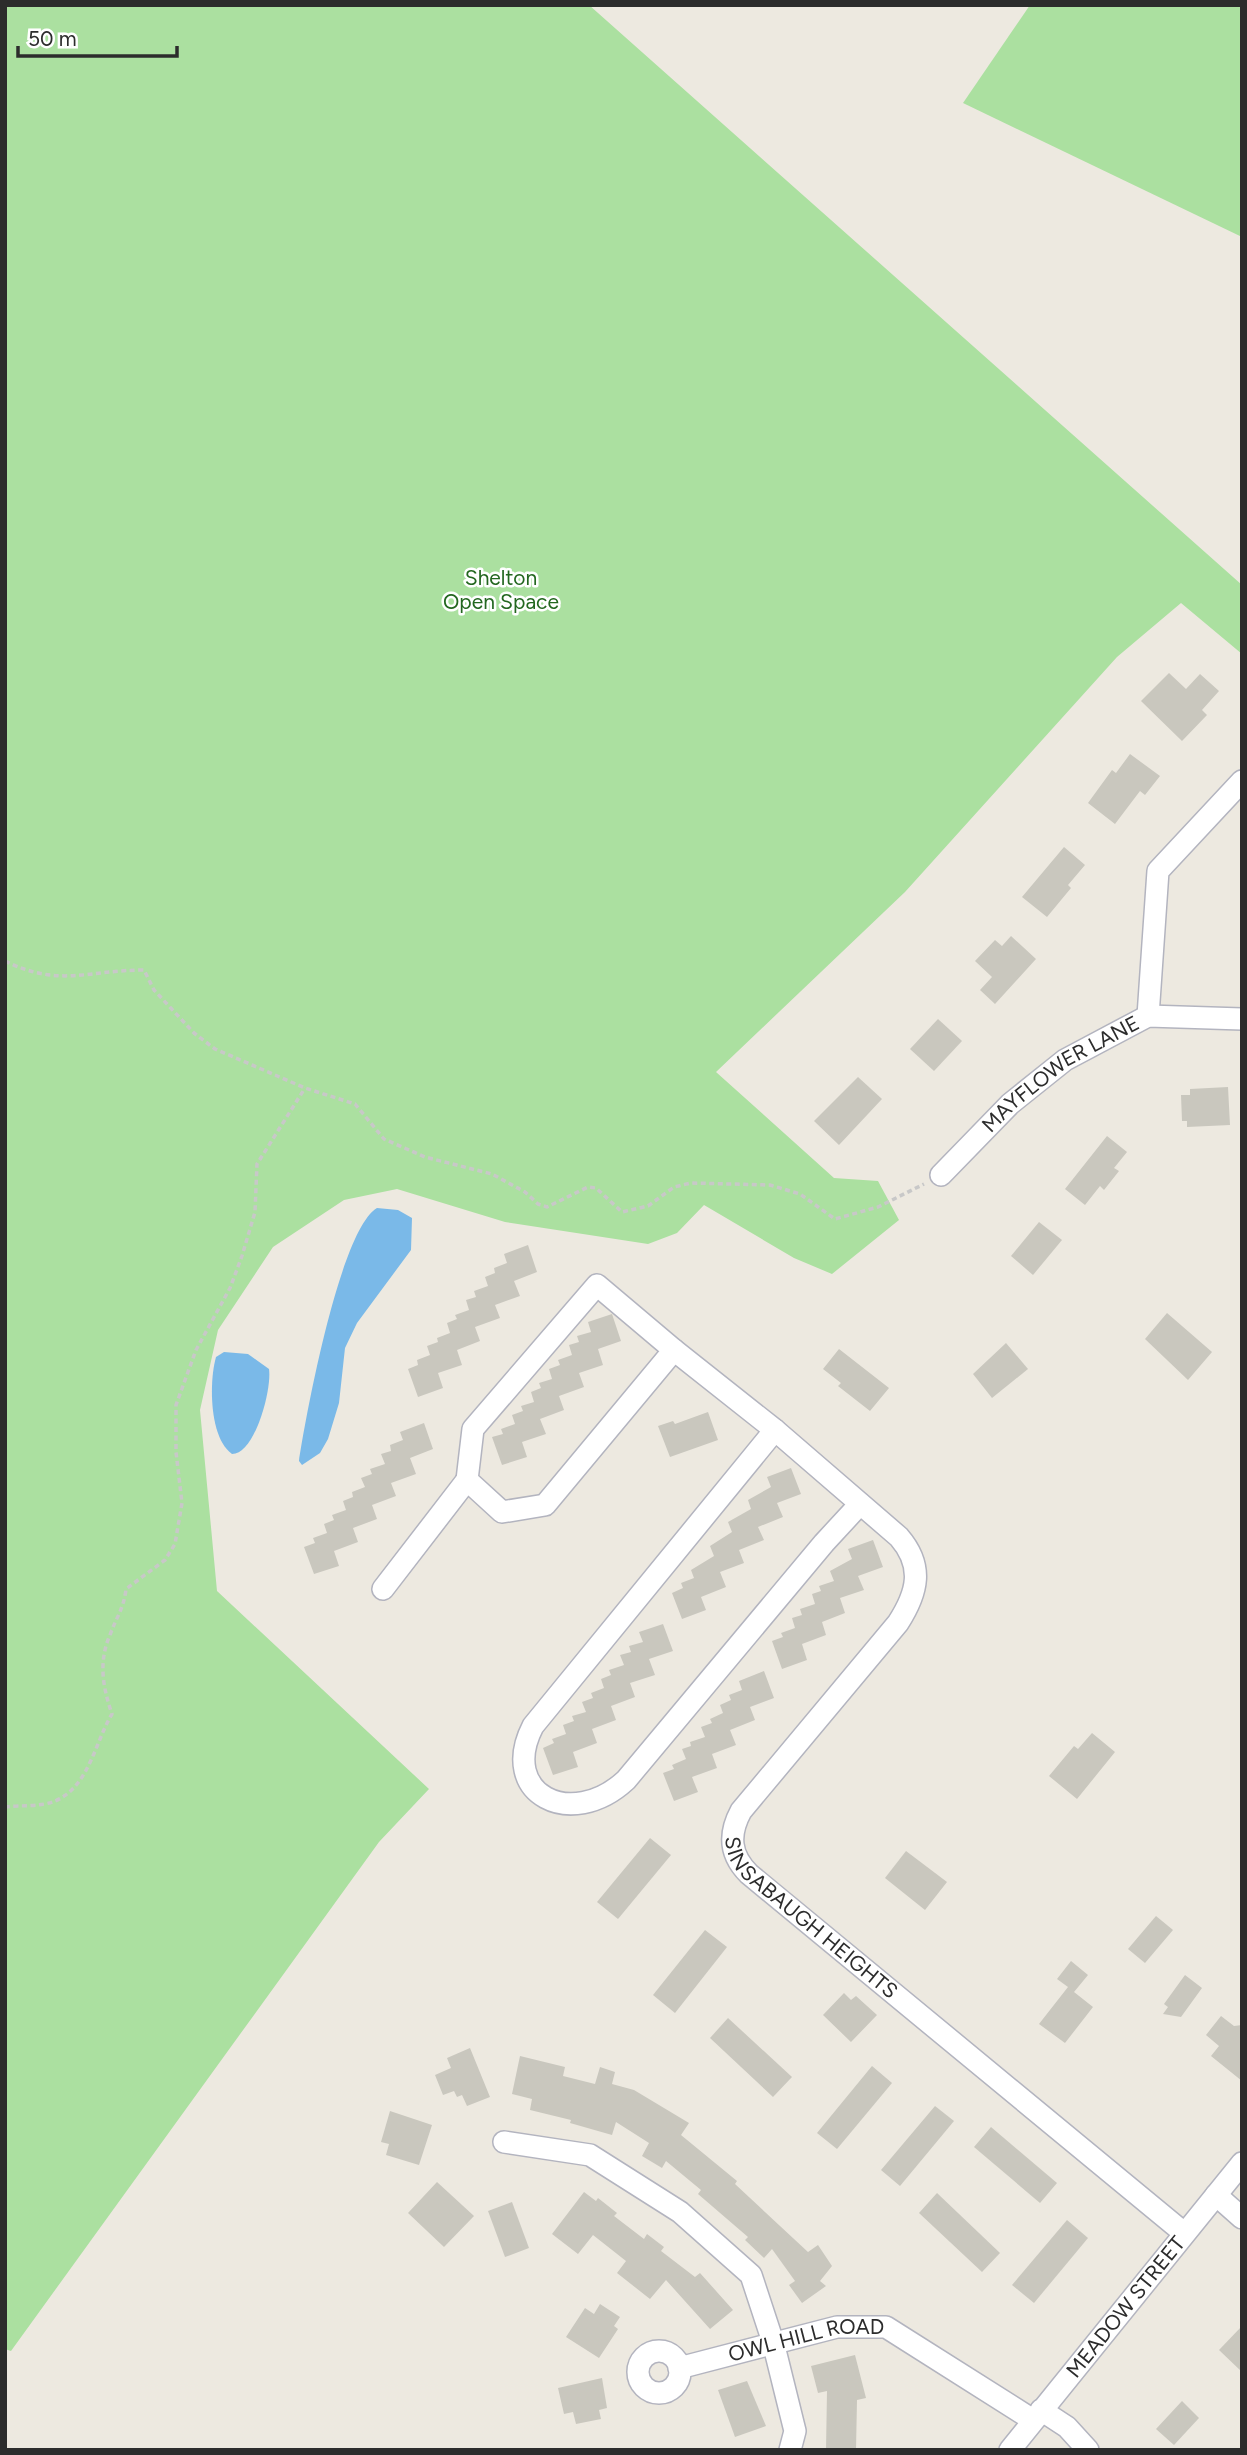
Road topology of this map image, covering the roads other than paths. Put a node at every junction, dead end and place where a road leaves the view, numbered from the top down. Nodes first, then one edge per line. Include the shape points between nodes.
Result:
1 (1242, 781) edge
2 (1148, 1016) junction
3 (1242, 1019) edge
4 (941, 1175) road end
5 (674, 1350) junction
6 (775, 1430) junction
7 (467, 1480) junction
8 (860, 1504) junction
9 (383, 1589) dead end
10 (504, 2142) dead end
11 (1242, 2163) edge
12 (1216, 2195) junction
13 (1242, 2218) edge
14 (1184, 2233) junction
15 (774, 2342) junction
16 (679, 2368) dead end
17 (1037, 2415) junction
18 (790, 2450) edge
19 (1010, 2450) edge
20 (1088, 2450) edge

1 - 2 street via 1158,871
2 - 3 street, MAYFLOWER LANE
2 - 4 street, MAYFLOWER LANE via 1065,1060 1010,1104
5 - 6 street, SINSABAUGH HEIGHTS
5 - 7 street via 545,1505 502,1512
5 - 7 street, SINSABAUGH HEIGHTS via 597,1285 473,1429
6 - 8 street, SINSABAUGH HEIGHTS
6 - 8 street via 533,1726 524,1762 530,1779 545,1797 555,1803 579,1805 617,1789
7 - 9 street
8 - 14 street, SINSABAUGH HEIGHTS via 910,1550 917,1573 913,1598 898,1623 741,1811 731,1841 737,1860
10 - 15 street via 590,2155 680,2212 751,2275
11 - 12 street, MEADOW STREET
12 - 13 street
12 - 14 street, MEADOW STREET
14 - 17 street, MEADOW STREET
15 - 16 street, OWL HILL ROAD
15 - 17 street, OWL HILL ROAD via 837,2327 886,2326
15 - 18 street via 795,2431
17 - 19 street, MEADOW STREET
17 - 20 street, OWL HILL ROAD via 1067,2427

